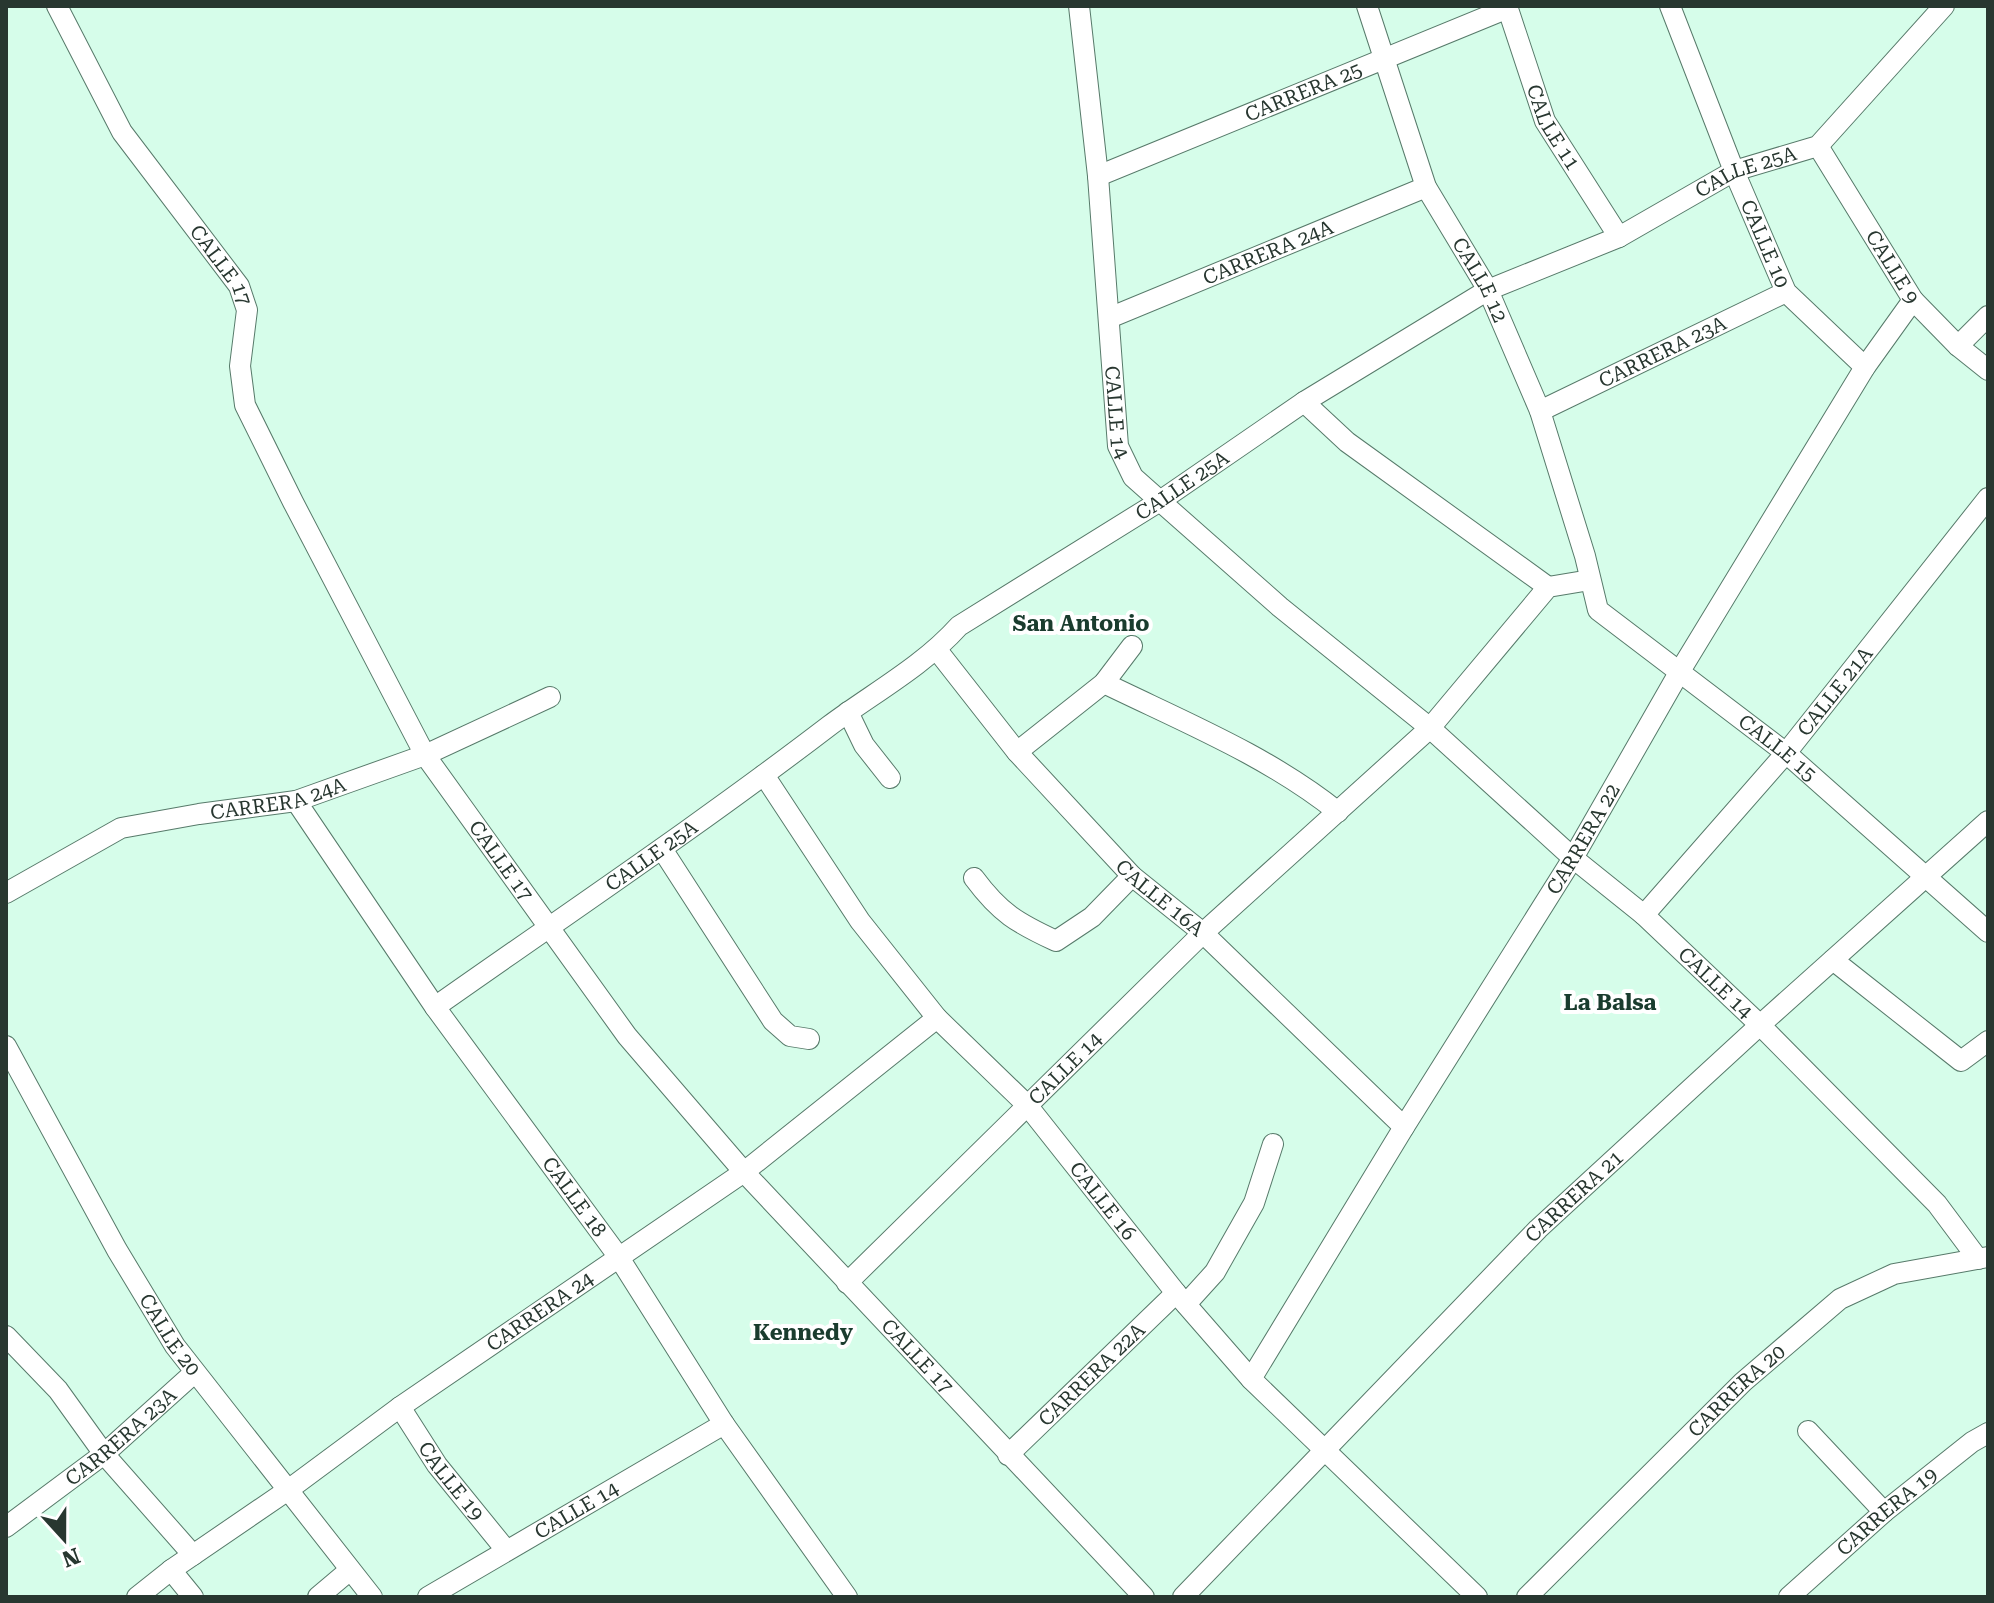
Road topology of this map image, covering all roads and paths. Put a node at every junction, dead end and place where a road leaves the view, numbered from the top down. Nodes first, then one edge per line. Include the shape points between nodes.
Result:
1 (57, 6) edge
2 (1079, 6) edge
3 (1367, 6) edge
4 (1670, 6) edge
5 (1944, 6) edge
6 (1507, 7) edge
7 (1384, 59) junction
8 (1818, 146) junction
9 (1734, 171) junction
10 (1098, 176) junction
11 (1426, 187) junction
12 (1619, 237) junction
13 (1488, 290) junction
14 (1786, 292) junction
15 (1913, 300) junction
16 (1988, 316) edge
17 (1109, 318) junction
18 (1958, 346) junction
19 (1865, 367) junction
20 (1988, 370) edge
21 (1304, 402) junction
22 (1540, 411) junction
23 (1988, 498) edge
24 (1160, 501) junction
25 (1585, 556) joint
26 (1590, 580) junction
27 (1548, 587) junction
28 (1132, 646) dead end
29 (937, 650) junction
30 (1680, 671) junction
31 (1104, 683) junction
32 (550, 697) dead end
33 (848, 712) junction
34 (1430, 728) junction
35 (1017, 752) junction
36 (1786, 753) junction
37 (425, 755) junction
38 (764, 775) junction
39 (890, 778) dead end
40 (296, 801) junction
41 (1338, 812) junction
42 (1988, 821) edge
43 (662, 849) junction
44 (1573, 858) junction
45 (1132, 876) junction
46 (974, 878) dead end
47 (1924, 878) junction
48 (6, 893) edge
49 (1644, 915) junction
50 (551, 926) junction
51 (1988, 932) edge
52 (1203, 933) junction
53 (1833, 960) junction
54 (435, 1007) junction
55 (937, 1018) junction
56 (1760, 1025) junction
57 (809, 1039) dead end
58 (1988, 1041) edge
59 (6, 1046) edge
60 (1027, 1105) junction
61 (1404, 1127) junction
62 (1273, 1144) dead end
63 (744, 1172) junction
64 (618, 1256) junction
65 (1983, 1258) edge
66 (847, 1283) junction
67 (1181, 1298) junction
68 (6, 1336) edge
69 (194, 1373) junction
70 (1251, 1379) junction
71 (400, 1407) junction
72 (724, 1424) junction
73 (1808, 1431) dead end
74 (1988, 1433) edge
75 (1325, 1450) junction
76 (104, 1454) junction
77 (1008, 1455) junction
78 (288, 1490) junction
79 (1884, 1512) junction
80 (6, 1527) edge
81 (506, 1550) junction
82 (193, 1555) junction
83 (171, 1570) junction
84 (350, 1570) junction
85 (137, 1597) edge
86 (193, 1597) edge
87 (318, 1597) edge
88 (372, 1597) edge
89 (428, 1597) edge
90 (847, 1597) edge
91 (1144, 1597) edge
92 (1183, 1597) edge
93 (1477, 1597) edge
94 (1527, 1597) edge
95 (1789, 1597) edge

1 - 37 street, CALLE 17 via 122,132 239,286 247,310 240,366 245,405
2 - 10 street, CALLE 14
3 - 7 street, CALLE 12
4 - 9 street, CALLE 10
5 - 8 street, CALLE 25A
6 - 7 street, CARRERA 25
6 - 12 street, CALLE 11 via 1545,121
7 - 10 street, CARRERA 25
7 - 11 street, CALLE 12
8 - 9 street, CALLE 25A
8 - 15 street, CALLE 9
9 - 12 street, CALLE 25A
9 - 14 street, CALLE 10
10 - 17 street, CALLE 14
11 - 13 street, CALLE 12
11 - 17 street, CARRERA 24A
12 - 13 street, CALLE 25A
13 - 21 street, CALLE 25A
13 - 22 street, CALLE 12
14 - 19 street, CALLE 10
14 - 22 street, CARRERA 23A
15 - 18 street, CALLE 9
15 - 19 street, CARRERA 22
16 - 18 street
17 - 24 street, CALLE 14 via 1118,446 1133,477
18 - 20 street, CALLE 9
19 - 30 street, CARRERA 22
21 - 24 street, CALLE 25A
21 - 27 street via 1347,442
22 - 25 street, CALLE 12
23 - 36 street, CALLE 21A
24 - 29 street, CALLE 25A via 959,626
24 - 34 street, CALLE 14
25 - 26 street, CALLE 15
26 - 27 street
26 - 30 street, CALLE 15 via 1598,610
27 - 34 street, CALLE 14
28 - 31 street
29 - 33 street, CALLE 25A
29 - 35 street, CALLE 16A
30 - 36 street, CALLE 15
30 - 44 street, CARRERA 22
31 - 35 street
31 - 41 street via 1272,765
32 - 37 street, CARRERA 24A
33 - 38 street, CALLE 25A
33 - 39 street via 864,745
34 - 41 street, CALLE 14
34 - 44 street, CALLE 14
35 - 45 street, CALLE 16A
36 - 47 street, CALLE 15
36 - 49 street, CALLE 21A
37 - 40 street, CARRERA 24A
37 - 50 street, CALLE 17
38 - 43 street, CALLE 25A
38 - 55 street, CALLE 16 via 860,921
40 - 48 street, CARRERA 24A via 121,828
40 - 54 street, CALLE 18
41 - 52 street, CALLE 14
42 - 47 street, CARRERA 21
43 - 50 street, CALLE 25A
43 - 57 street via 773,1021 790,1036
44 - 49 street, CALLE 14
44 - 61 street, CARRERA 22
45 - 46 street via 1092,917 1056,941 1011,918
45 - 52 street, CALLE 16A
47 - 51 street, CALLE 15
47 - 53 street, CARRERA 21
49 - 56 street, CALLE 14
50 - 54 street, CALLE 25A
50 - 63 street, CALLE 17 via 627,1036
52 - 60 street, CALLE 14
52 - 61 street, CALLE 16A
53 - 56 street, CARRERA 21
53 - 58 street via 1961,1061
54 - 64 street, CALLE 18
55 - 60 street, CALLE 16
55 - 63 street, CARRERA 24
56 - 65 street, CALLE 14 via 1937,1204
56 - 75 street, CARRERA 21 via 1538,1229
59 - 69 street, CALLE 20 via 117,1250
60 - 66 street, CALLE 14
60 - 67 street, CALLE 16
61 - 70 street, CARRERA 22
62 - 67 street, CARRERA 22A via 1254,1203 1215,1272
63 - 64 street, CARRERA 24
63 - 66 street, CALLE 17
64 - 71 street, CARRERA 24
64 - 72 street, CALLE 18
65 - 94 street, CARRERA 20 via 1894,1274 1840,1299 1743,1382
66 - 77 street, CALLE 17
67 - 70 street, CALLE 16
67 - 77 street, CARRERA 22A
68 - 76 street via 58,1390
69 - 76 street, CARRERA 23A
69 - 78 street, CALLE 20
70 - 75 street, CALLE 16
71 - 78 street, CARRERA 24
71 - 81 street, CALLE 19 via 437,1465
72 - 81 street, CALLE 14
72 - 90 street, CALLE 18
73 - 79 street
74 - 79 street, CARRERA 19
75 - 92 street, CARRERA 21
75 - 93 street, CALLE 16
76 - 80 street, CARRERA 23A
76 - 82 street
77 - 91 street, CALLE 17
78 - 82 street, CARRERA 24
78 - 84 street, CALLE 20
79 - 95 street, CARRERA 19
81 - 89 street, CALLE 14
82 - 83 street, CARRERA 24
83 - 85 street, CARRERA 24
83 - 86 street
84 - 87 street
84 - 88 street, CALLE 20

